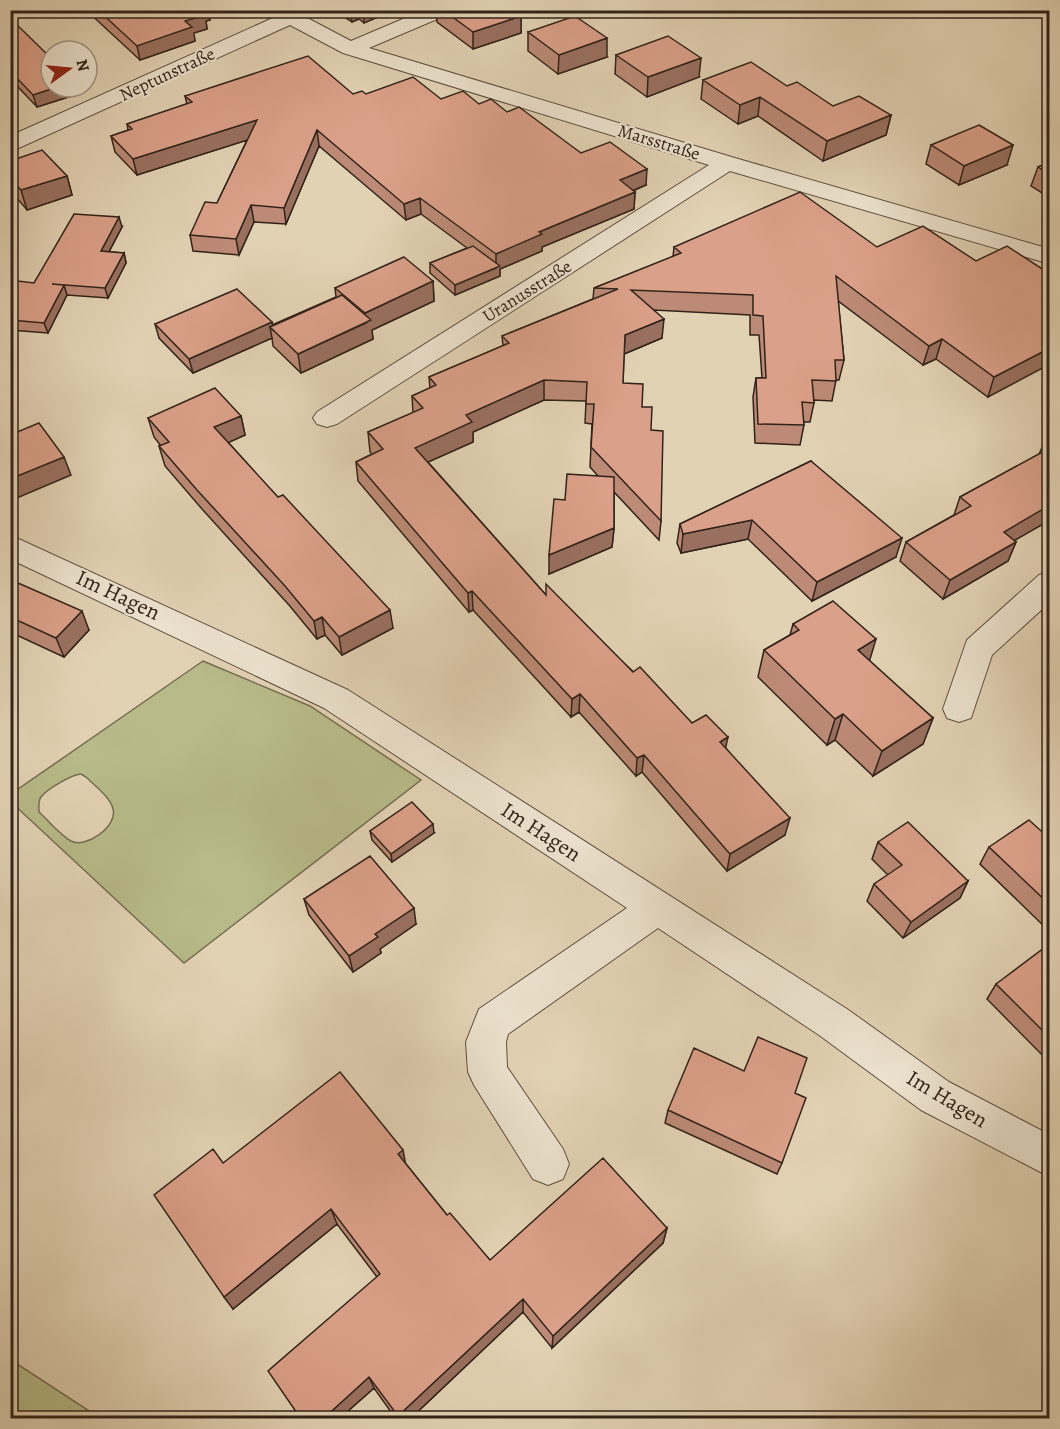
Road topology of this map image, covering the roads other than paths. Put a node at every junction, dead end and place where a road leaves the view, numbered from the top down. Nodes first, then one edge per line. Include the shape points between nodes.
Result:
1 (442, 10) edge
2 (283, 14) edge
3 (350, 49) junction
4 (10, 145) edge
5 (727, 164) junction
6 (1050, 257) edge
7 (327, 418) dead end
8 (10, 546) edge
9 (1050, 583) edge
10 (959, 709) dead end
11 (657, 908) junction
12 (1050, 1157) edge
13 (548, 1164) dead end

1 - 3 street
2 - 3 street, Marsstraße
2 - 4 street, Neptunstraße
3 - 5 street, Marsstraße
5 - 6 street, Marsstraße
5 - 7 street, Uranusstraße
8 - 11 street, Im Hagen via 336,699
9 - 10 street via 978,649
11 - 12 street, Im Hagen via 833,1023 935,1096
11 - 13 street via 493,1022 486,1042 488,1072

